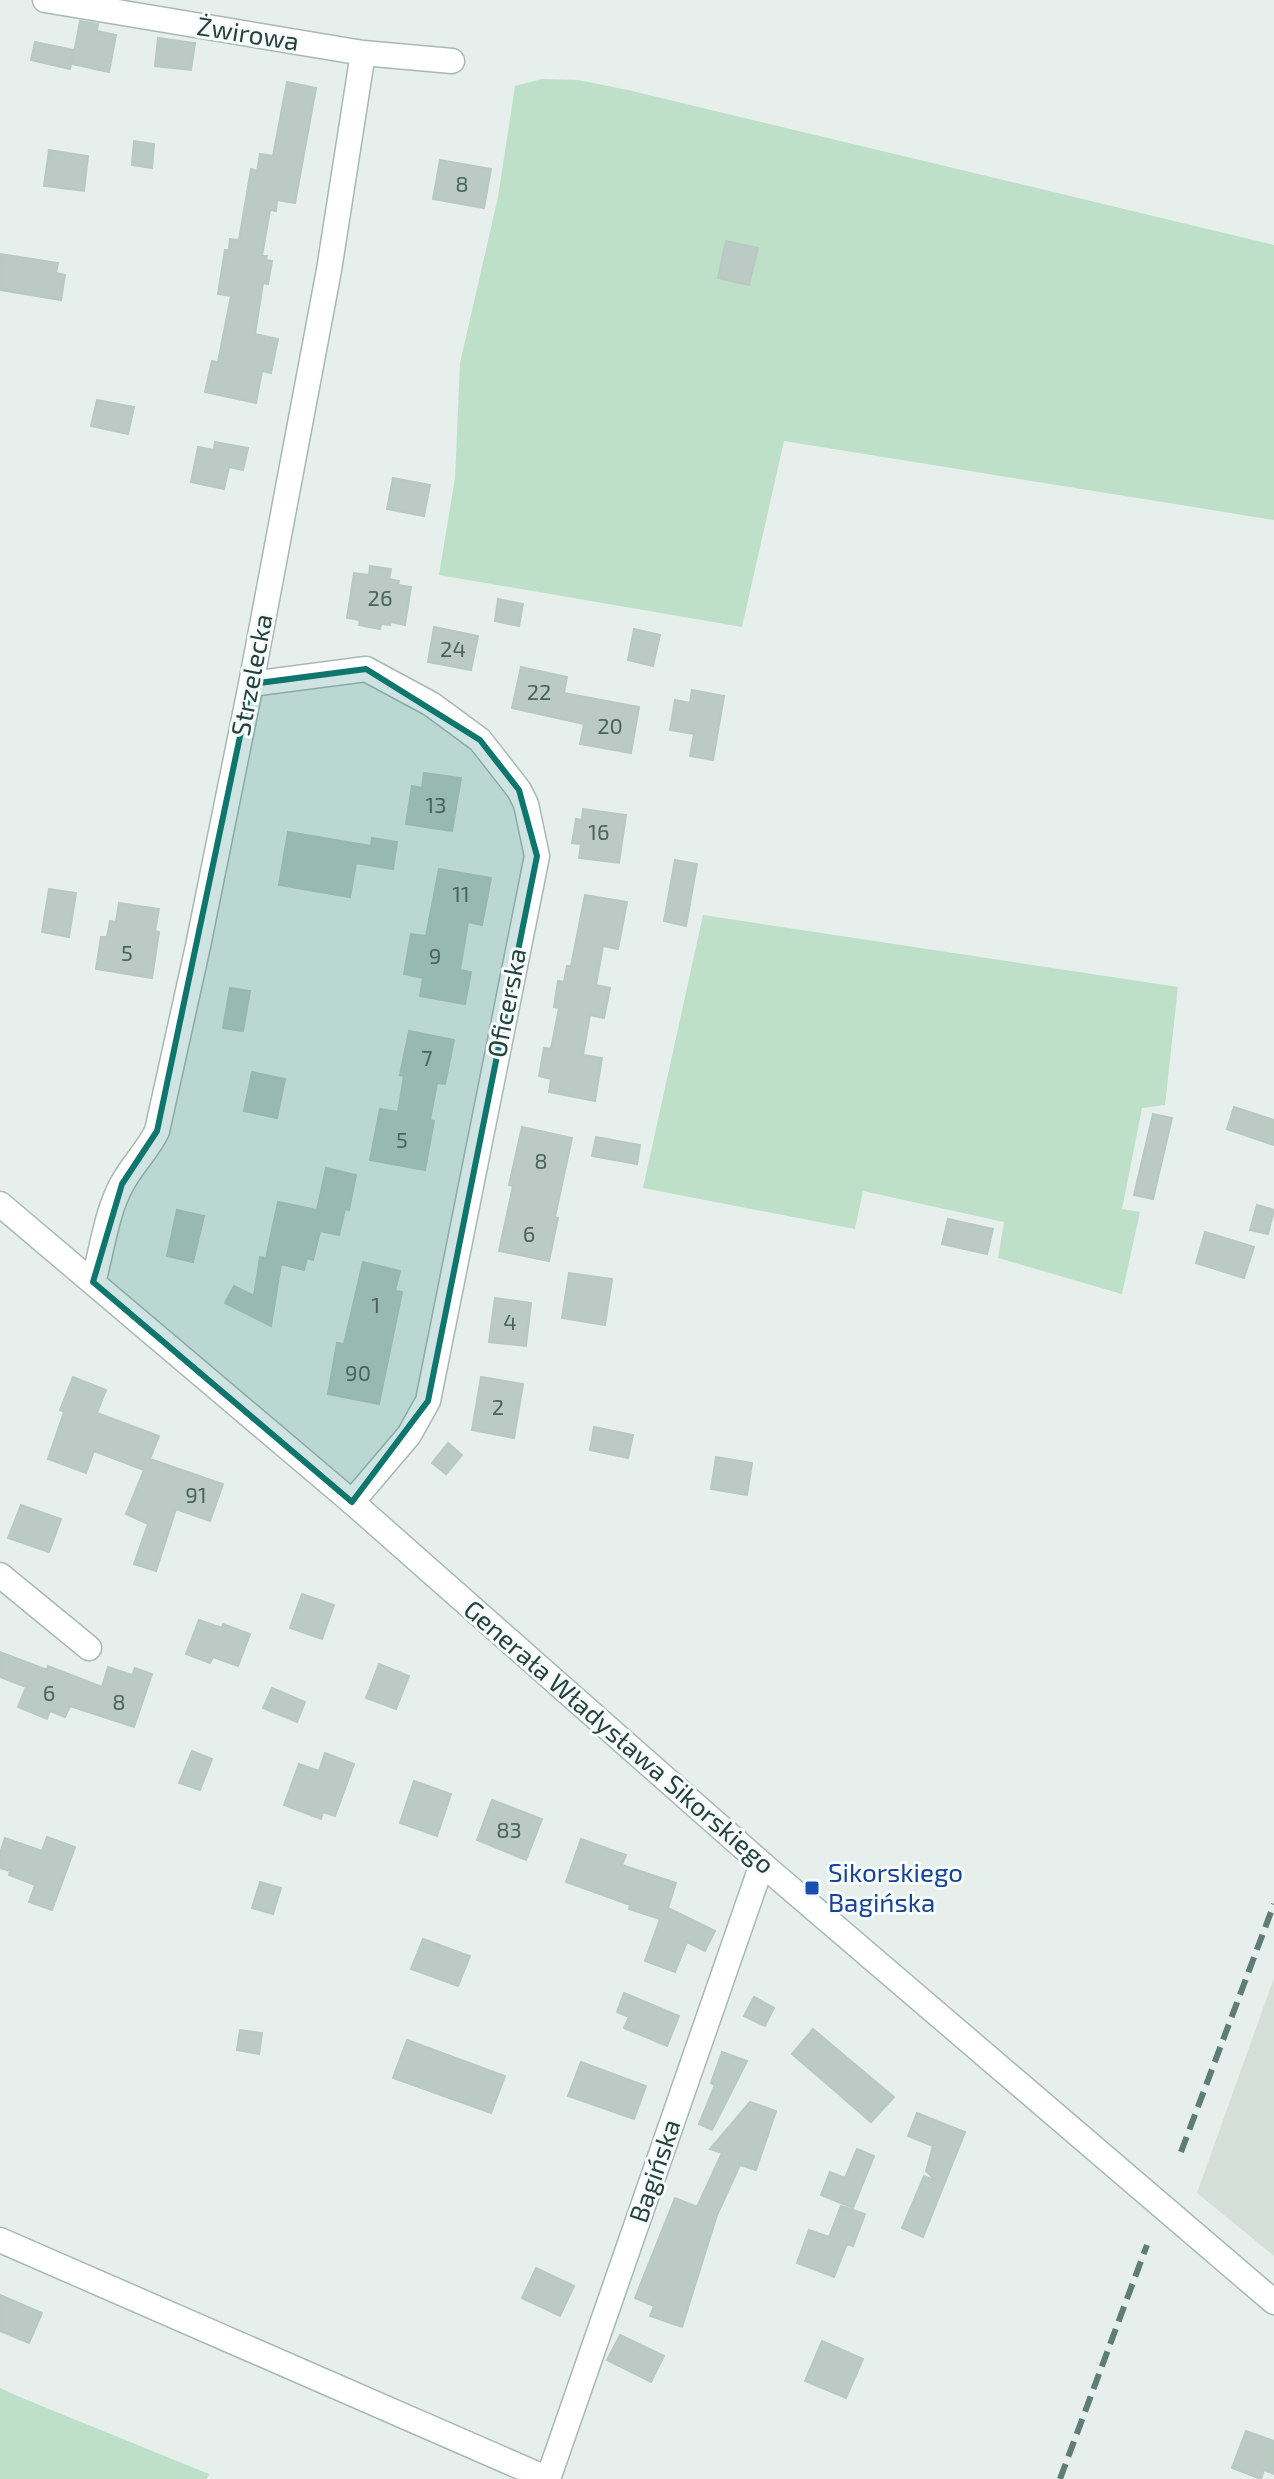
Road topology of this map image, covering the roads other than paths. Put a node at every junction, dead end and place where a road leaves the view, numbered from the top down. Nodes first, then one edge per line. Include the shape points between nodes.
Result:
1 (45, 0) edge
2 (363, 53) junction
3 (452, 61) dead end
4 (251, 684) junction
5 (0, 1204) edge
6 (93, 1282) junction
7 (352, 1502) junction
8 (0, 1575) edge
9 (89, 1648) dead end
10 (762, 1864) junction
11 (0, 2240) edge
12 (1274, 2302) edge
13 (548, 2479) edge

1 - 2 street, Żwirowa
2 - 3 street, Żwirowa
2 - 4 street, Strzelecka via 329,270
4 - 6 street, Strzelecka via 157,1131 122,1184
4 - 7 street, Oficerska via 366,669 431,704 480,740 519,790 537,856 428,1401 409,1435
5 - 6 street, Generała Władysława Sikorskiego
6 - 7 street, Generała Władysława Sikorskiego
7 - 10 street, Generała Władysława Sikorskiego
8 - 9 street
10 - 12 street, Generała Władysława Sikorskiego
10 - 13 street, Bagińska
11 - 13 street

